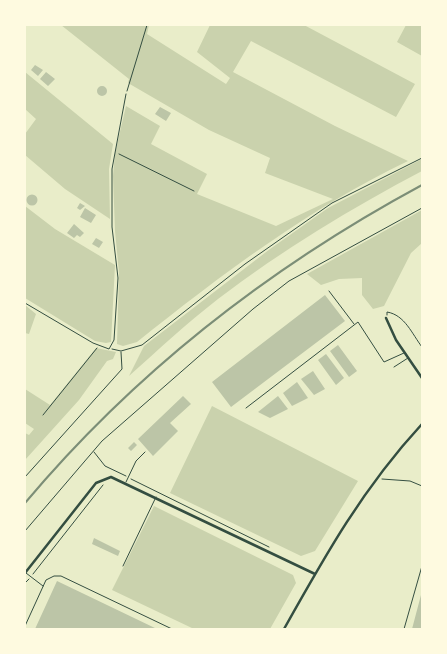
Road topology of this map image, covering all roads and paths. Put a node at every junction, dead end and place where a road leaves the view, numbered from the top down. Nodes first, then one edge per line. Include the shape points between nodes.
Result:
1 (147, 25) edge
2 (126, 94) joint
3 (114, 152) junction
4 (422, 158) edge
5 (194, 191) dead end
6 (422, 208) edge
7 (329, 291) dead end
8 (25, 303) edge
9 (386, 318) joint
10 (354, 325) junction
11 (100, 345) junction
12 (422, 348) edge
13 (109, 349) junction
14 (121, 351) junction
15 (404, 353) junction
16 (408, 358) junction
17 (394, 367) dead end
18 (422, 378) edge
19 (246, 408) dead end
20 (43, 415) dead end
21 (422, 424) edge
22 (93, 451) junction
23 (145, 452) dead end
24 (25, 476) edge
25 (127, 477) junction
26 (376, 478) junction
27 (125, 482) junction
28 (104, 484) dead end
29 (422, 486) edge
30 (156, 496) junction
31 (25, 530) edge
32 (273, 549) dead end
33 (123, 566) dead end
34 (422, 566) edge
35 (25, 573) edge
36 (315, 574) junction
37 (30, 577) junction
38 (25, 583) edge
39 (44, 586) junction
40 (25, 626) edge
41 (172, 629) edge
42 (284, 629) edge
43 (404, 629) edge

1 - 2 path
2 - 3 lane
3 - 5 path
3 - 13 lane via 111,197 118,278 114,340
4 - 14 path via 332,203 245,264 142,345
6 - 22 path via 289,281 166,383
7 - 10 lane
8 - 11 lane
9 - 12 path via 387,312 401,317
9 - 15 street
10 - 15 lane via 358,322 384,362
10 - 19 lane
11 - 13 lane
11 - 20 path
13 - 14 path
14 - 24 path via 122,369
15 - 16 street
16 - 17 lane
16 - 18 street
21 - 26 street
22 - 25 path via 105,466
22 - 31 path
23 - 25 lane
25 - 27 lane
25 - 27 path
25 - 32 path
26 - 29 path via 410,481
26 - 36 street
27 - 30 street
27 - 35 street via 107,477 96,483
28 - 37 path
30 - 33 lane
30 - 36 street
34 - 43 lane
35 - 37 lane
36 - 42 street
37 - 38 path
37 - 39 lane
39 - 40 lane
39 - 41 lane via 46,580 61,576

